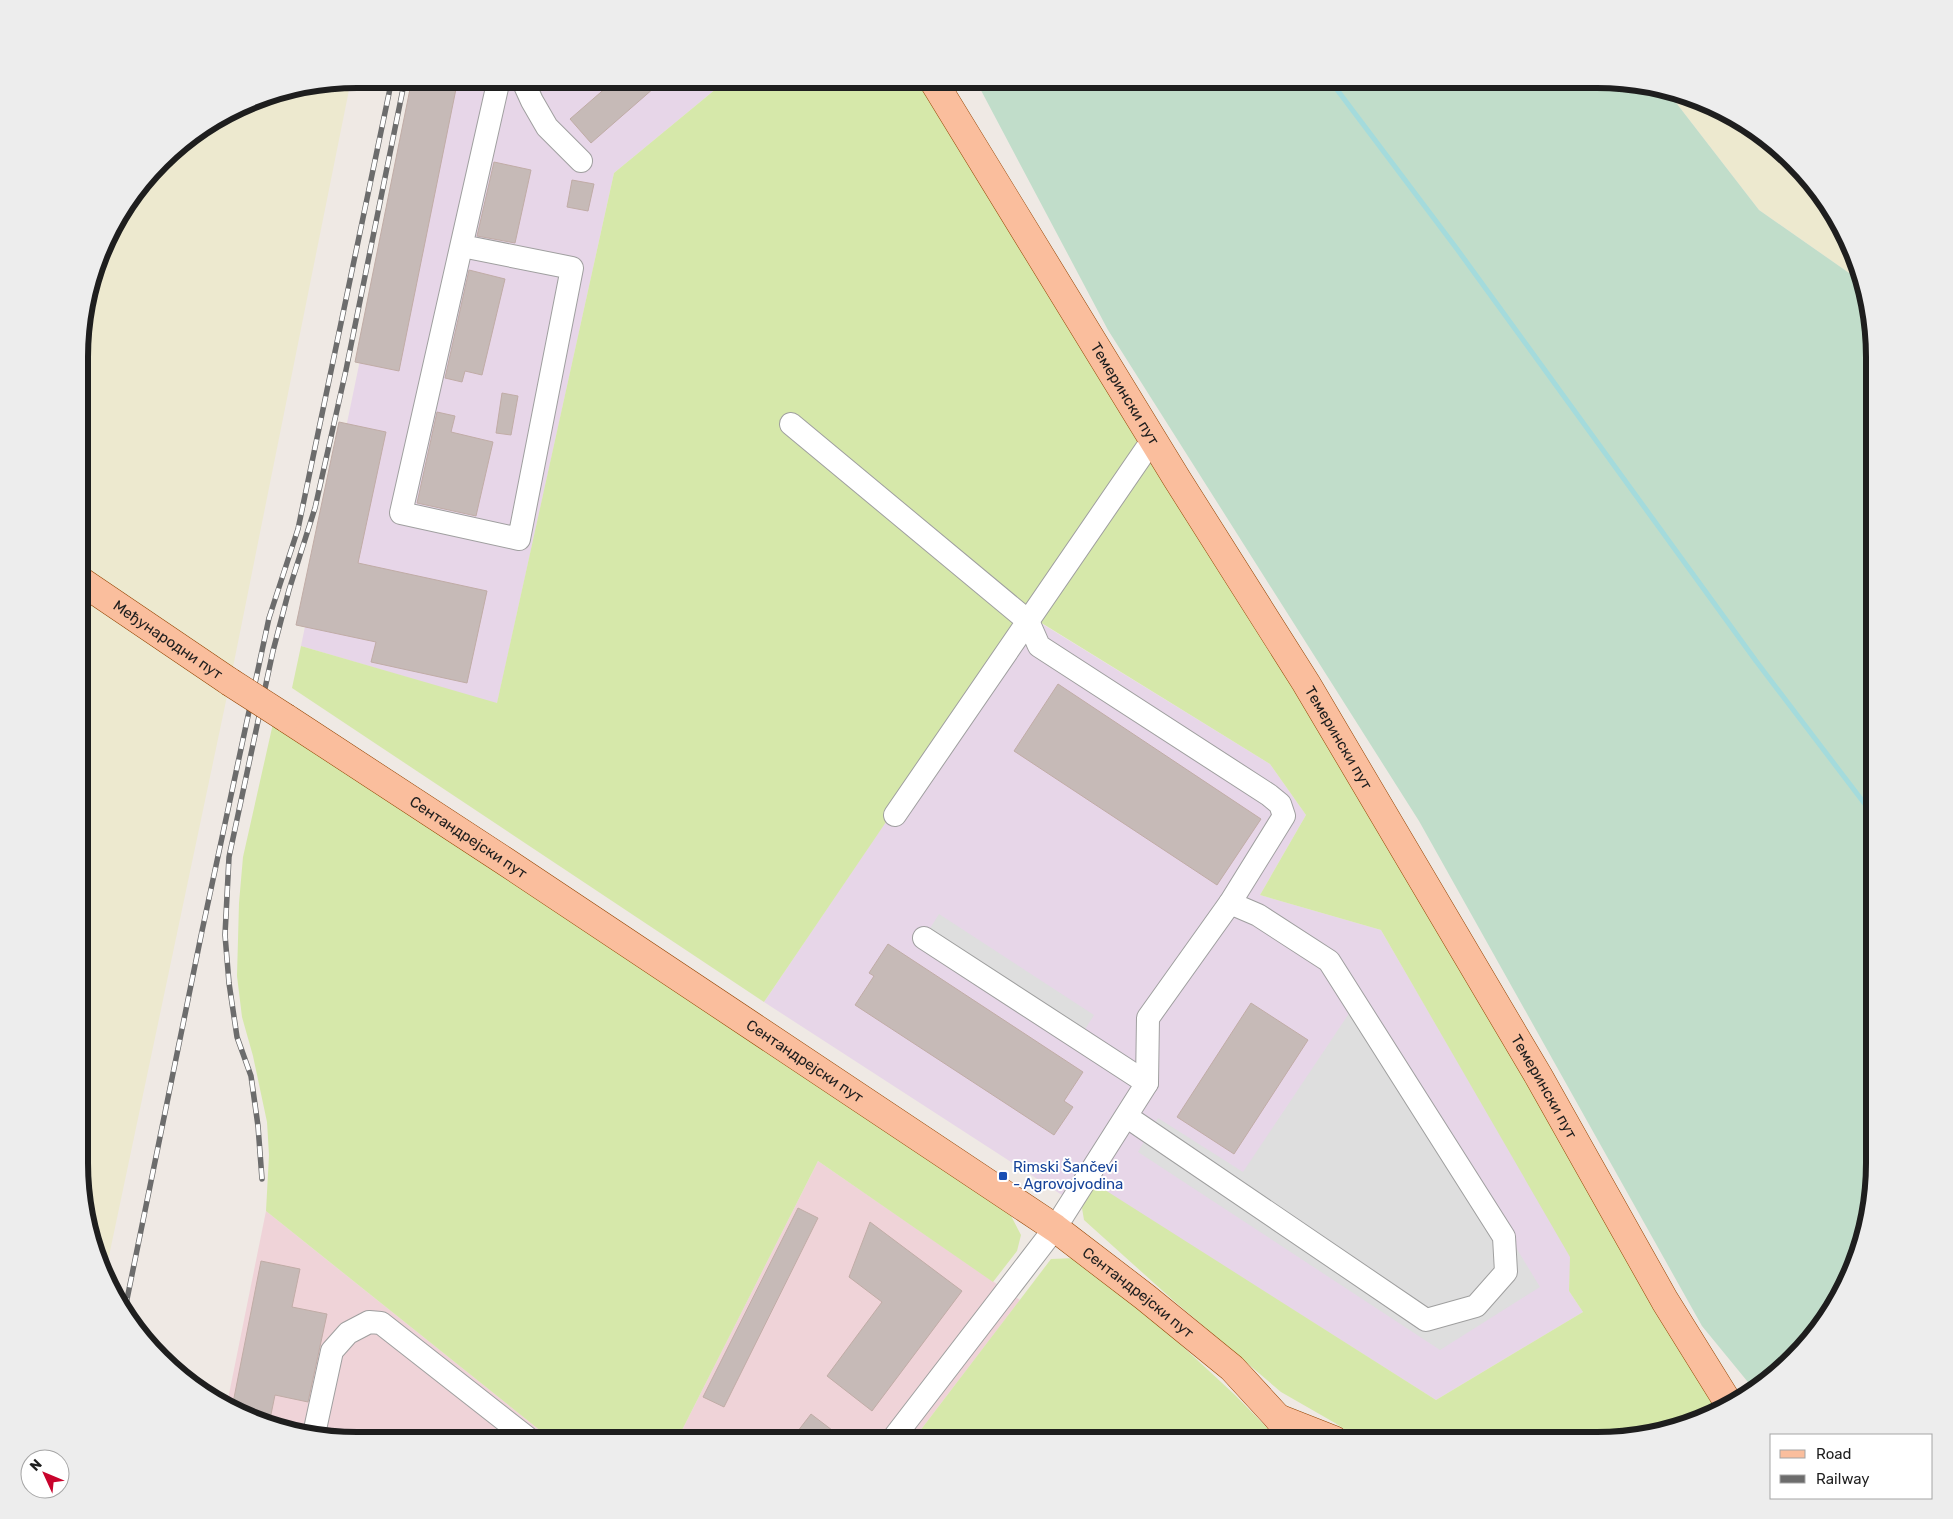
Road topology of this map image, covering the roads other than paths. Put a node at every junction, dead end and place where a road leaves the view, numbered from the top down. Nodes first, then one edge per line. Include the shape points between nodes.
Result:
1 (497, 88) edge
2 (526, 88) edge
3 (938, 88) edge
4 (581, 161) dead end
5 (462, 246) junction
6 (791, 424) dead end
7 (1153, 440) junction
8 (88, 586) edge
9 (1028, 621) junction
10 (286, 718) joint
11 (895, 815) dead end
12 (1230, 903) junction
13 (924, 938) dead end
14 (1147, 1084) junction
15 (1126, 1116) junction
16 (1056, 1228) junction
17 (1725, 1398) edge
18 (1278, 1418) junction
19 (315, 1428) edge
20 (520, 1432) edge
21 (898, 1432) edge
22 (1288, 1432) edge
23 (1314, 1432) edge

1 - 5 lane
2 - 4 lane via 547,127
3 - 7 main road, Темерински пут
5 - 5 lane via 401,512 520,538 572,268
6 - 9 lane
7 - 9 lane
7 - 17 main road, Темерински пут via 1390,823 1665,1301
8 - 10 main road, Међународни пут, bridge
9 - 11 lane
9 - 12 lane via 1039,646 1280,804 1284,816
10 - 16 main road, Сентандрејски пут
12 - 14 lane via 1148,1018
12 - 15 lane via 1258,915 1329,961 1504,1237 1506,1272 1476,1306 1426,1320
13 - 14 lane
14 - 15 lane
15 - 16 lane
16 - 18 main road, Сентандрејски пут via 1232,1368
16 - 21 lane
18 - 22 main road, Сентандрејски пут
18 - 23 main road
19 - 20 lane via 332,1351 348,1333 369,1322 382,1323

